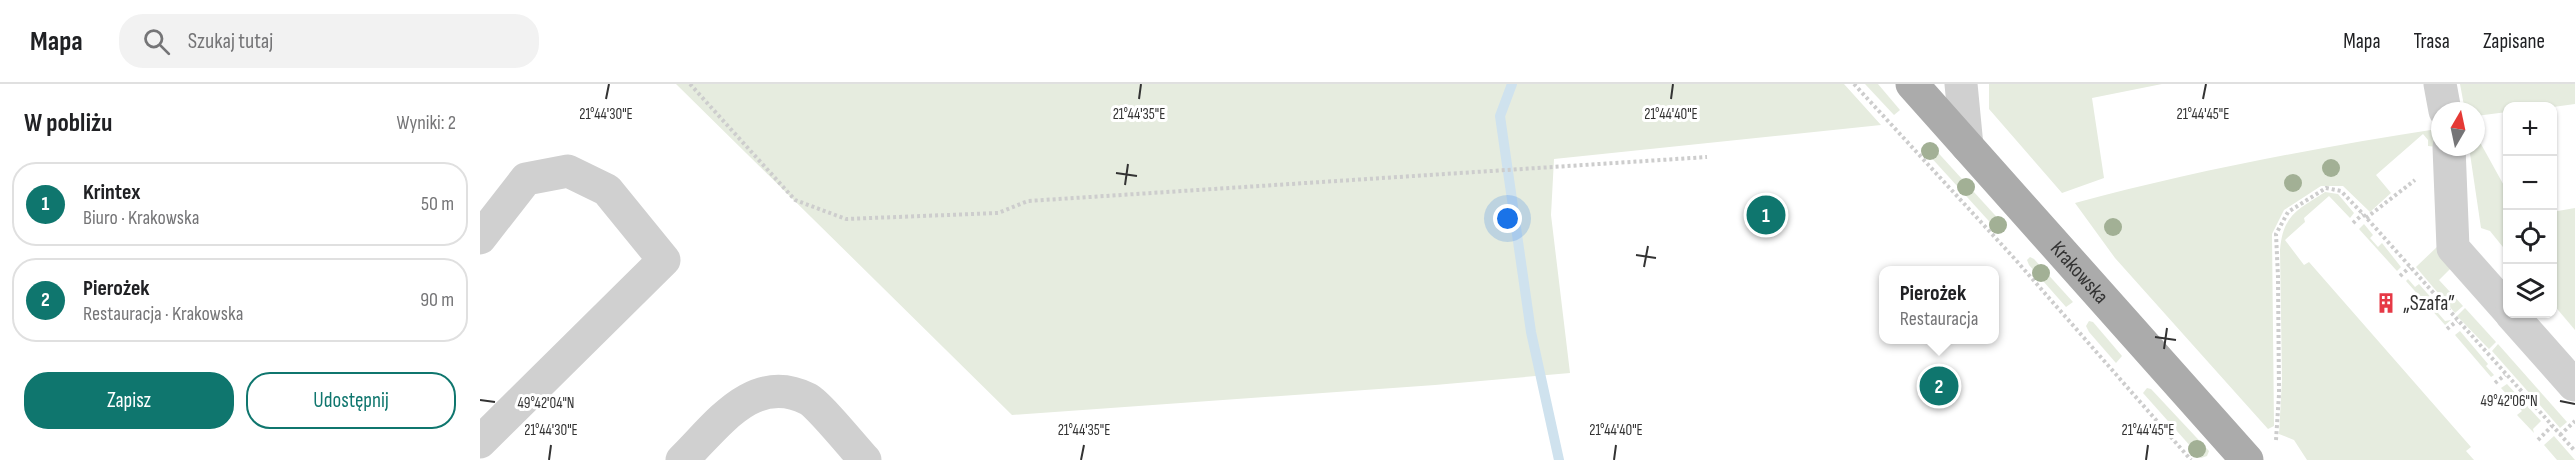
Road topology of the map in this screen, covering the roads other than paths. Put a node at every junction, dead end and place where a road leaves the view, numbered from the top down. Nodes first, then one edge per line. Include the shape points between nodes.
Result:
1 (1912, 84) edge
2 (1961, 84) edge
3 (2440, 84) edge
4 (2443, 102) edge
5 (1968, 146) junction
6 (2449, 156) edge
7 (480, 238) edge
8 (2503, 304) edge
9 (2515, 318) edge
10 (2574, 385) edge
11 (480, 442) edge
12 (2244, 454) edge
13 (682, 460) edge
14 (865, 460) edge

1 - 5 main road, Krakowska
2 - 5 street
3 - 4 street
5 - 12 main road, Krakowska
6 - 8 street via 2453,248
7 - 11 street via 526,179 568,171 607,190 664,260
9 - 10 street
13 - 14 street via 742,400 775,389 809,400

